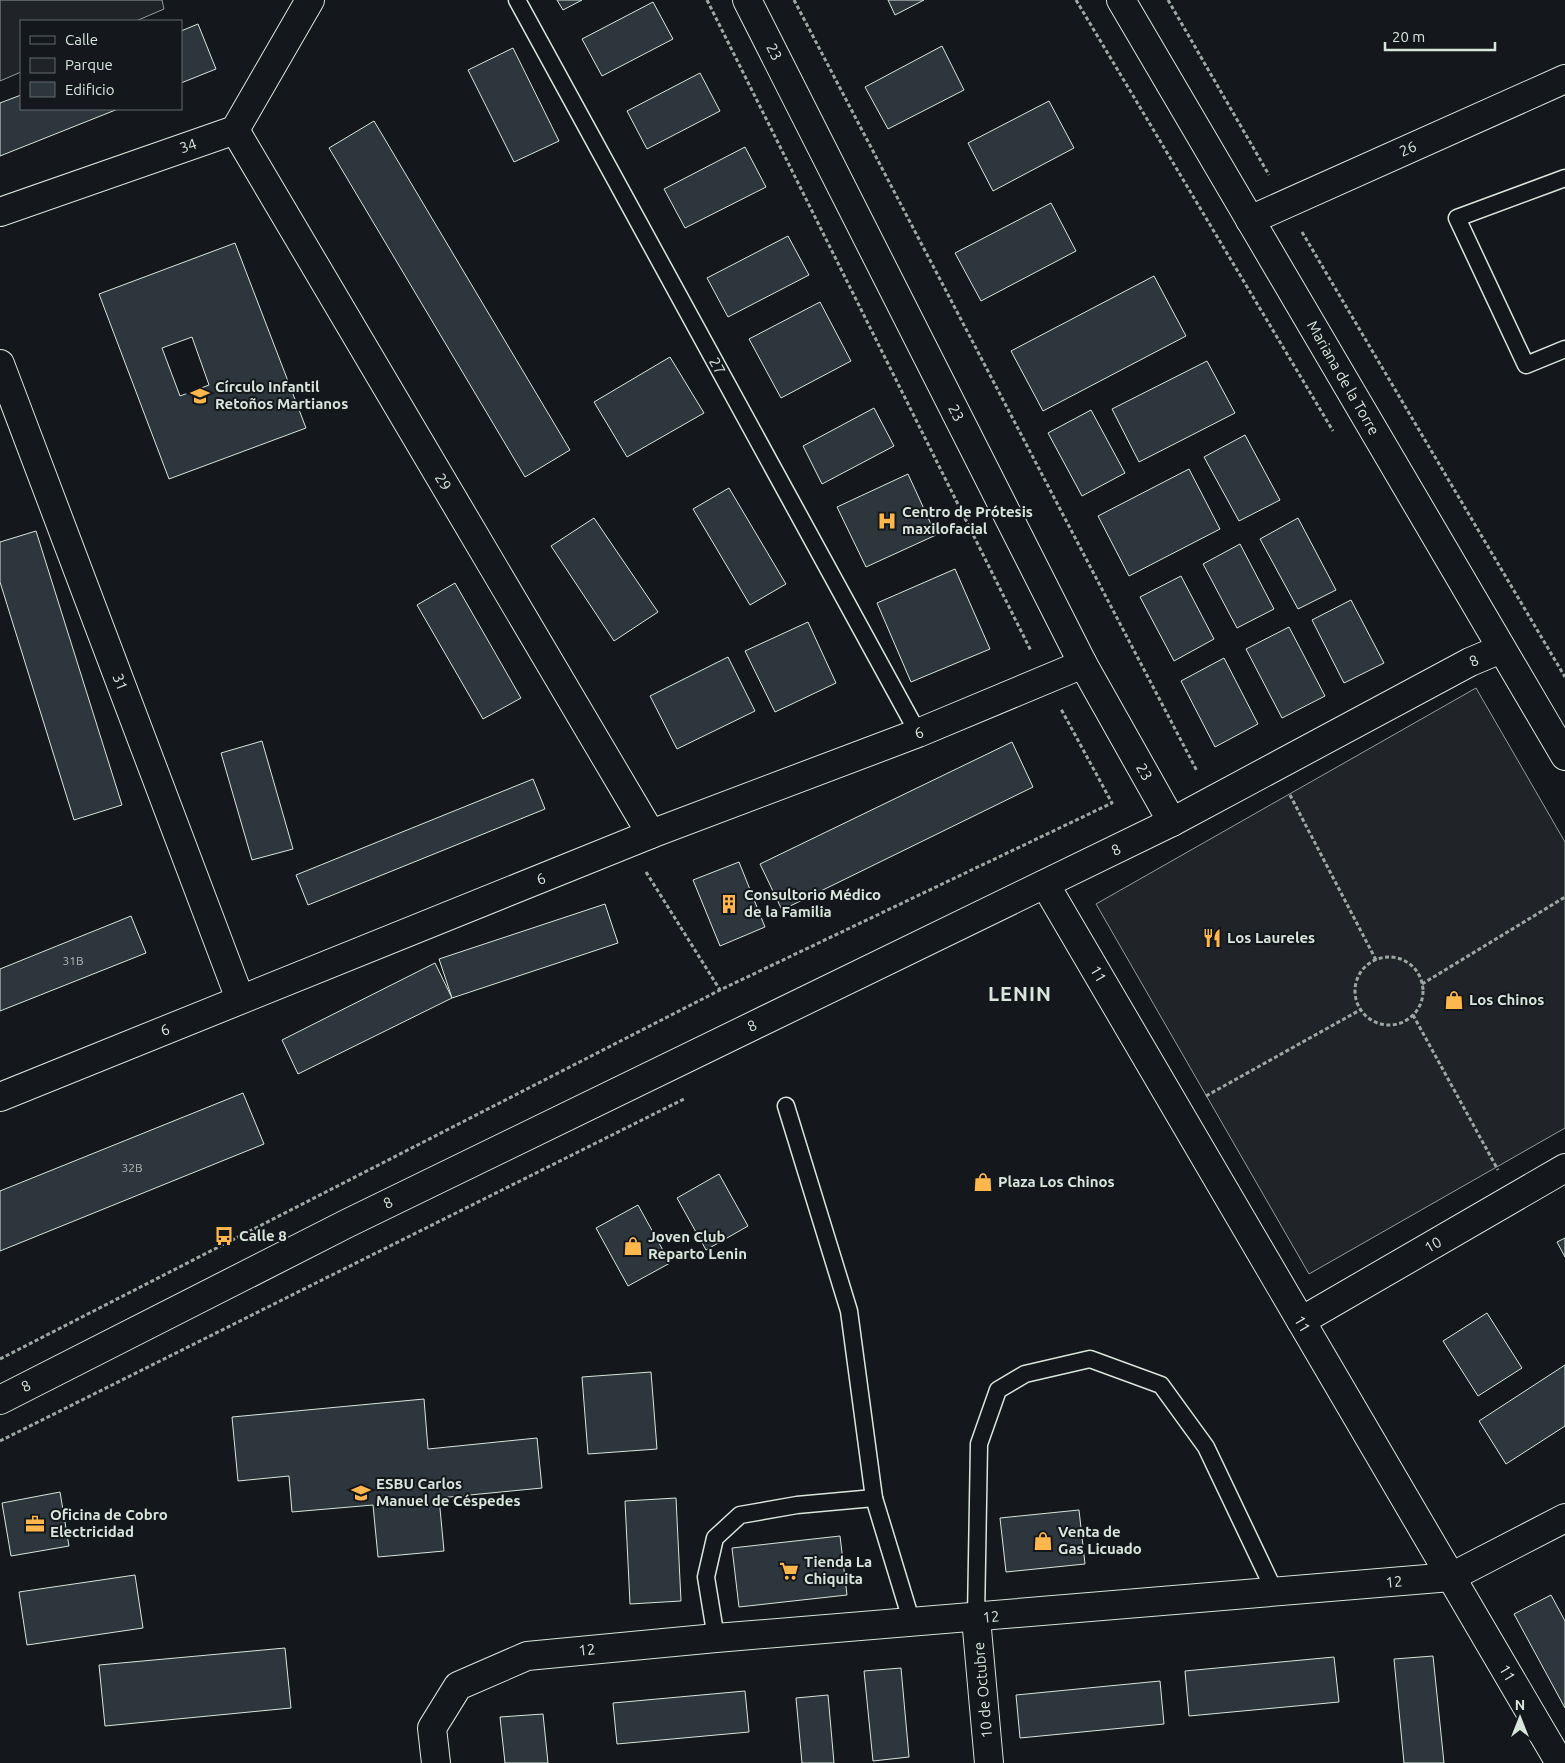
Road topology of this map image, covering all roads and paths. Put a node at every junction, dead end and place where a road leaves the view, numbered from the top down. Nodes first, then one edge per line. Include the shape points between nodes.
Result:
1 (310, 0) edge
2 (517, 0) edge
3 (707, 0) edge
4 (748, 0) edge
5 (794, 0) edge
6 (1076, 0) edge
7 (1122, 0) edge
8 (1168, 0) edge
9 (1565, 79) edge
10 (235, 130) junction
11 (1565, 178) edge
12 (1286, 204) junction
13 (0, 212) edge
14 (1250, 220) junction
15 (1565, 349) edge
16 (0, 364) edge
17 (1334, 433) dead end
18 (1501, 649) junction
19 (1083, 664) junction
20 (1565, 677) edge
21 (1046, 680) junction
22 (918, 733) junction
23 (1565, 756) edge
24 (1275, 765) junction
25 (1212, 800) junction
26 (1172, 822) junction
27 (640, 839) junction
28 (1045, 884) junction
29 (1565, 896) edge
30 (1376, 960) junction
31 (1422, 984) junction
32 (720, 990) junction
33 (240, 999) junction
34 (1360, 1010) junction
35 (1413, 1015) junction
36 (0, 1097) edge
37 (686, 1098) dead end
38 (786, 1106) dead end
39 (1178, 1112) junction
40 (1565, 1168) edge
41 (1513, 1198) junction
42 (1301, 1321) junction
43 (0, 1359) edge
44 (0, 1400) edge
45 (0, 1441) edge
46 (874, 1498) junction
47 (1565, 1518) edge
48 (1451, 1577) junction
49 (1275, 1592) junction
50 (976, 1618) junction
51 (912, 1623) junction
52 (716, 1638) junction
53 (1561, 1760) edge
54 (436, 1763) edge
55 (989, 1763) edge

1 - 10 street
2 - 22 lane, 27
3 - 21 path
4 - 19 street, 23
5 - 25 path
6 - 17 path
7 - 14 street, Mariana de la Torre
8 - 12 path
9 - 12 street, 26
10 - 13 street, 34
10 - 27 street, 29
11 - 15 lane via 1457,218 1526,366
12 - 14 street, 26
12 - 20 path
14 - 18 street, Mariana de la Torre
16 - 33 street, 31
18 - 23 street, Mariana de la Torre
18 - 24 street, 8 via 1470,662
19 - 21 street, 6
19 - 26 street, 23
21 - 22 street, 6
21 - 32 path via 1112,803
22 - 27 street, 6
24 - 25 street, 8
24 - 30 path
25 - 26 street, 8
26 - 28 street, 8
27 - 32 path
27 - 33 street, 6
28 - 39 street, 11
28 - 44 street, 8 via 348,1223
29 - 31 path
30 - 31 path via 1400,959 1414,969
30 - 34 path via 1364,968 1356,981
31 - 35 path via 1423,995
32 - 43 path
33 - 36 street, 6
34 - 35 path via 1367,1017 1386,1025 1405,1021
34 - 39 path
35 - 41 path
37 - 45 path
38 - 46 lane via 849,1311
39 - 42 street, 11
40 - 41 street, 10
41 - 42 street, 10
42 - 48 street, 11
46 - 51 lane
46 - 52 lane via 797,1505 740,1515 715,1538 706,1577
47 - 48 street, 12
48 - 49 street, 12
48 - 53 street, 11
49 - 50 street, 12
49 - 50 lane via 1206,1447 1161,1385 1090,1359 1025,1374 998,1390 979,1444
50 - 51 street, 12
50 - 55 street, 10 de Octubre
51 - 52 street, 12
52 - 54 street, 12 via 527,1656 458,1686 432,1728

